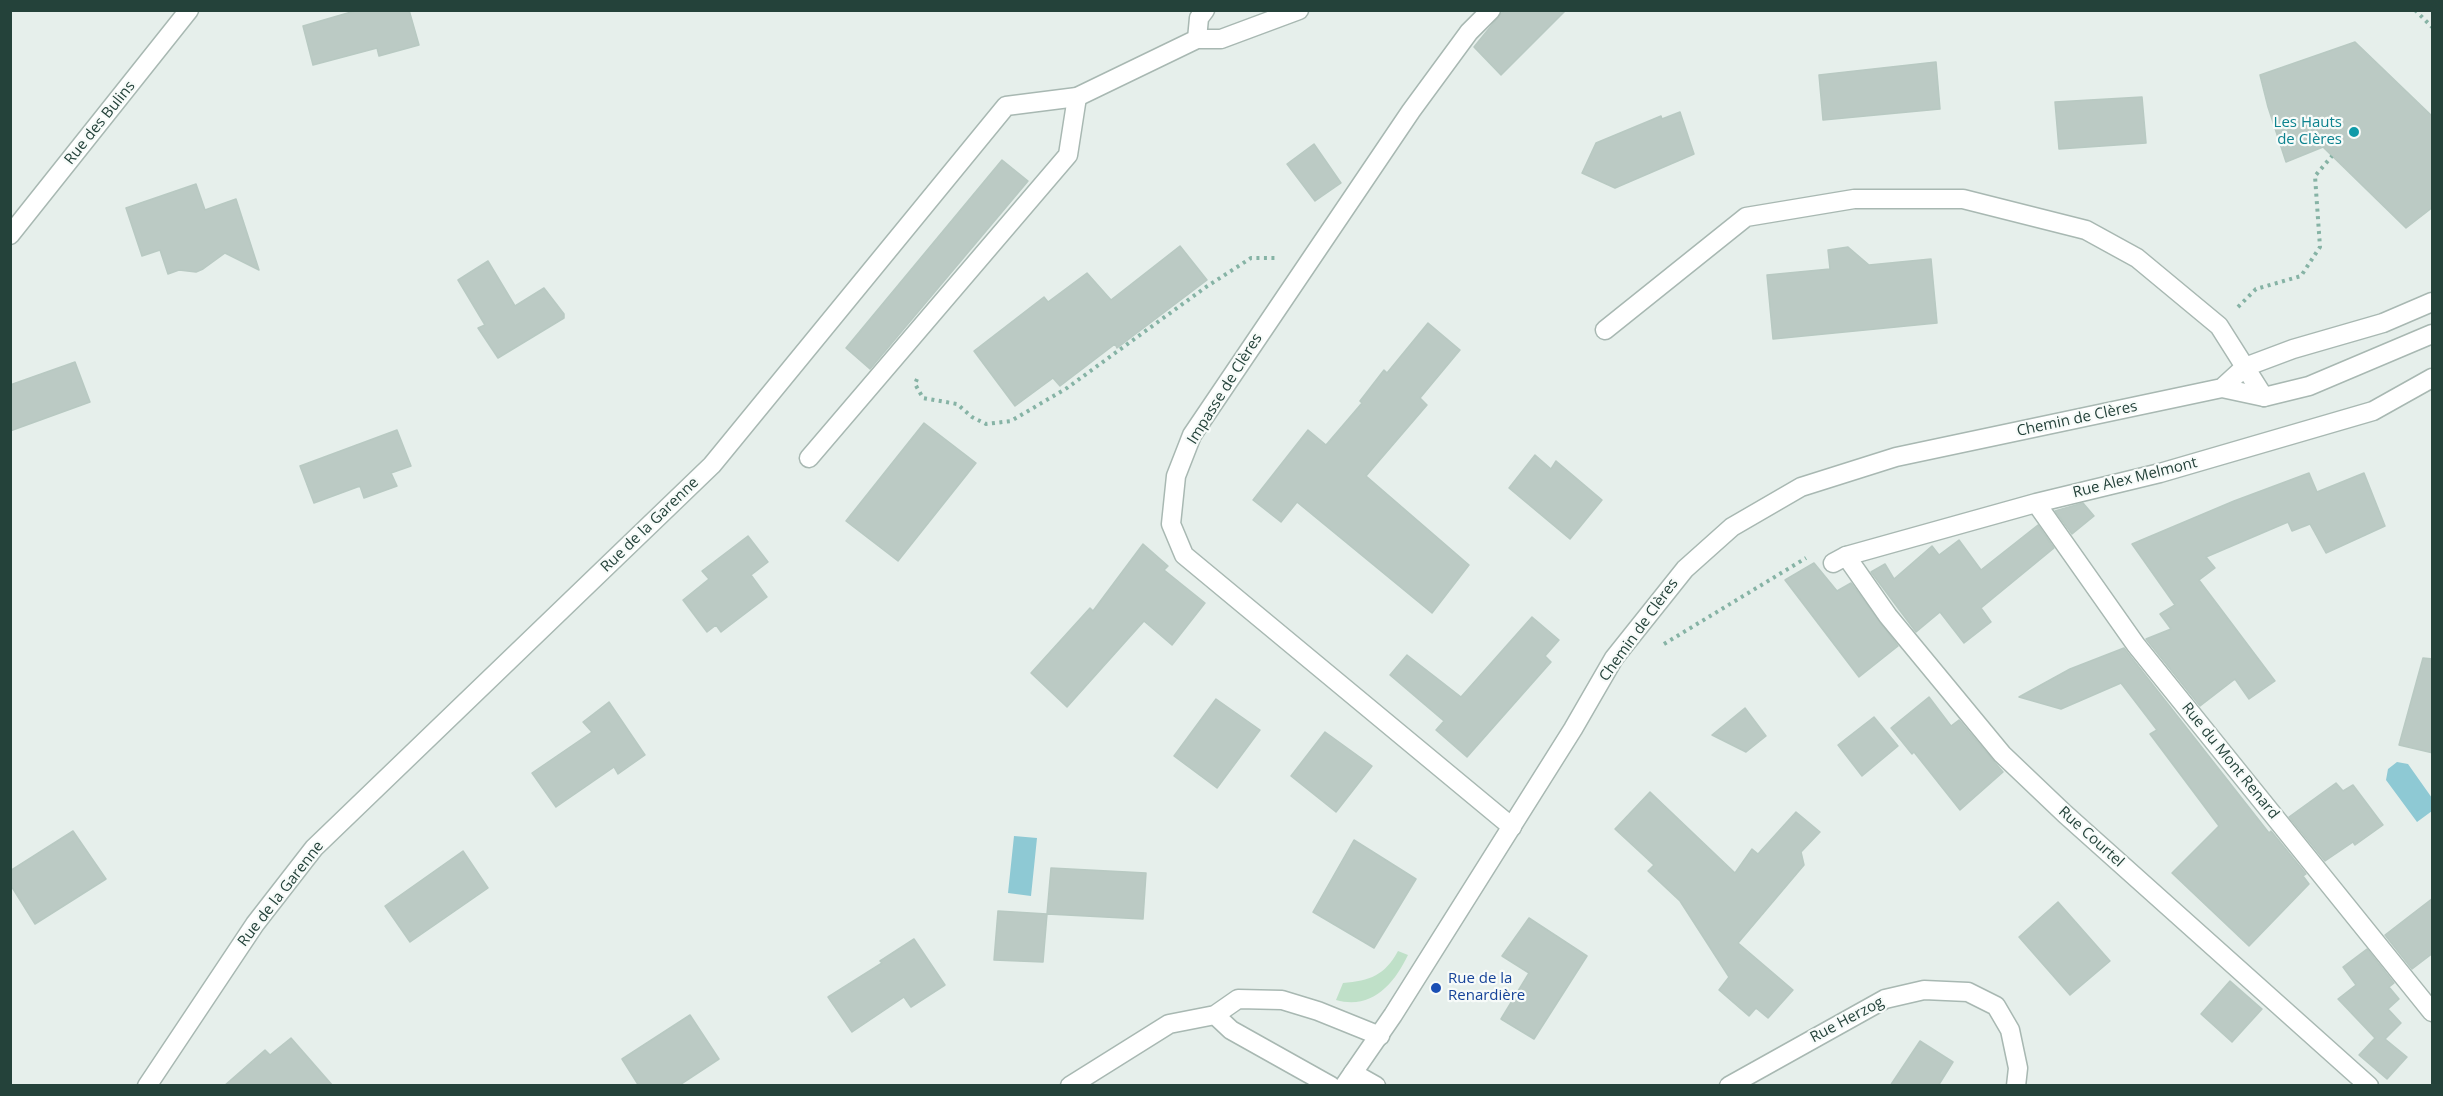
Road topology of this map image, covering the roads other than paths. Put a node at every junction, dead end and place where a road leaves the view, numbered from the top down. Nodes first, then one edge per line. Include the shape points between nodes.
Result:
1 (189, 10) edge
2 (1205, 10) edge
3 (1299, 10) edge
4 (1491, 10) edge
5 (1197, 39) junction
6 (1077, 97) junction
7 (10, 235) edge
8 (2433, 302) edge
9 (1605, 330) dead end
10 (2433, 334) edge
11 (2245, 367) junction
12 (2433, 378) edge
13 (2222, 388) junction
14 (2264, 397) junction
15 (809, 458) dead end
16 (2036, 503) junction
17 (1839, 559) joint
18 (1512, 827) junction
19 (2433, 1012) edge
20 (1215, 1015) junction
21 (1380, 1036) junction
22 (1348, 1079) edge
23 (147, 1086) edge
24 (1070, 1086) edge
25 (1331, 1086) edge
26 (1376, 1086) edge
27 (1729, 1086) edge
28 (2016, 1086) edge
29 (2369, 1086) edge

1 - 7 street, Rue des Bulins
2 - 5 street via 1199,18
3 - 5 street via 1221,39
4 - 18 street, Impasse de Clères via 1469,32 1411,111 1192,435 1176,476 1171,524 1184,555
5 - 6 street, Rue de la Garenne
6 - 15 street via 1068,155
6 - 23 street, Rue de la Garenne via 1006,106 712,465 314,848 255,924
8 - 11 street via 2383,323
9 - 11 street via 1746,217 1854,199 1963,199 2086,230 2137,258 2219,326
10 - 14 street, Chemin de Clères via 2308,386
11 - 13 street
11 - 14 street
12 - 16 street, Rue Alex Melmont via 2373,411 2160,473
13 - 14 street, Chemin de Clères
13 - 18 street, Chemin de Clères via 1896,457 1801,487 1732,527 1684,569 1614,658
16 - 17 street, Rue Alex Melmont
16 - 19 street, Rue du Mont Renard via 2136,645
17 - 29 street, Rue Courtel via 2002,754
18 - 21 street, Chemin de Clères
20 - 21 street via 1238,999 1282,1000
20 - 24 street via 1169,1024
20 - 25 street via 1232,1030
21 - 22 street, Chemin de Clères
22 - 26 street
27 - 28 street, Rue Herzog via 1886,999 1924,990 1968,992 1996,1006 2010,1030 2018,1068

